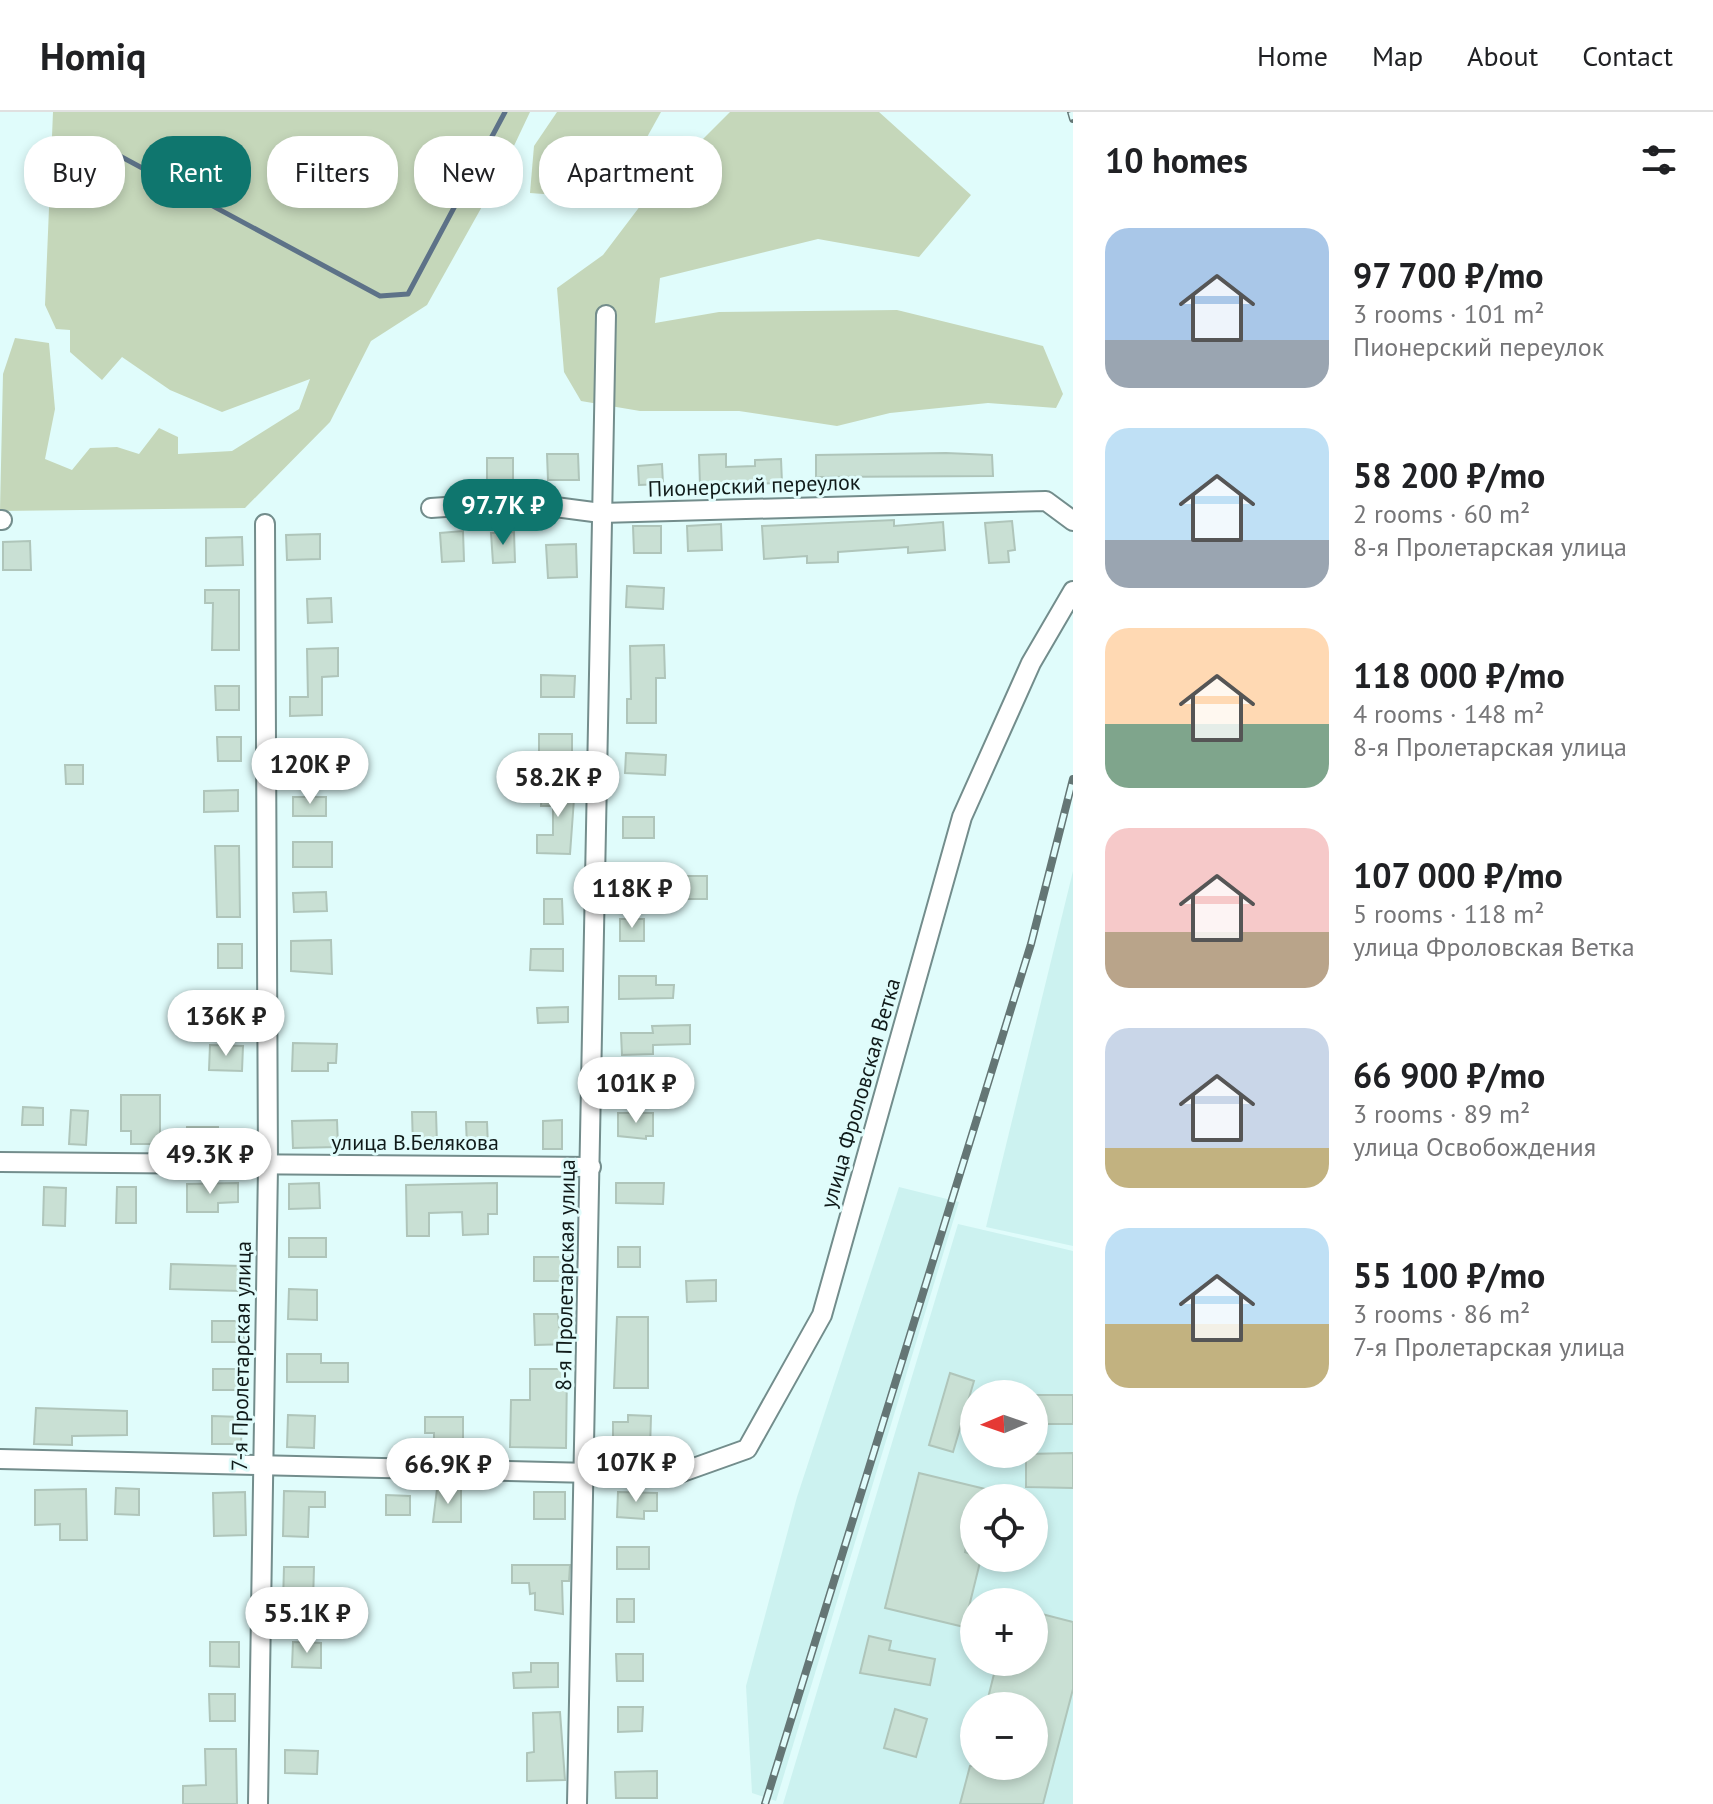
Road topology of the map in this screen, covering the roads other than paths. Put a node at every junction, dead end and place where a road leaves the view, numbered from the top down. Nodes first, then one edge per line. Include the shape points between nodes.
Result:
1 (606, 315) dead end
2 (431, 508) dead end
3 (601, 513) junction
4 (1073, 521) edge
5 (265, 524) dead end
6 (1073, 591) edge
7 (0, 1162) edge
8 (268, 1166) junction
9 (591, 1167) junction
10 (0, 1459) edge
11 (263, 1466) junction
12 (584, 1475) junction
13 (258, 1804) edge
14 (577, 1804) edge

1 - 3 street, 8-я Пролетарская улица
2 - 3 street, Пионерский переулок via 517,502
3 - 4 street, Пионерский переулок via 1046,501
3 - 9 street, 8-я Пролетарская улица
5 - 8 street, 7-я Пролетарская улица
6 - 12 street, улица Фроловская Ветка via 1031,663 962,817 822,1315 747,1449 674,1475
7 - 8 street, улица В.Белякова
8 - 9 street, улица В.Белякова
8 - 11 street, 7-я Пролетарская улица
9 - 12 street, 8-я Пролетарская улица
10 - 11 street, улица Фроловская Ветка
11 - 12 street, улица Фроловская Ветка
11 - 13 street, 7-я Пролетарская улица
12 - 14 street, 8-я Пролетарская улица

